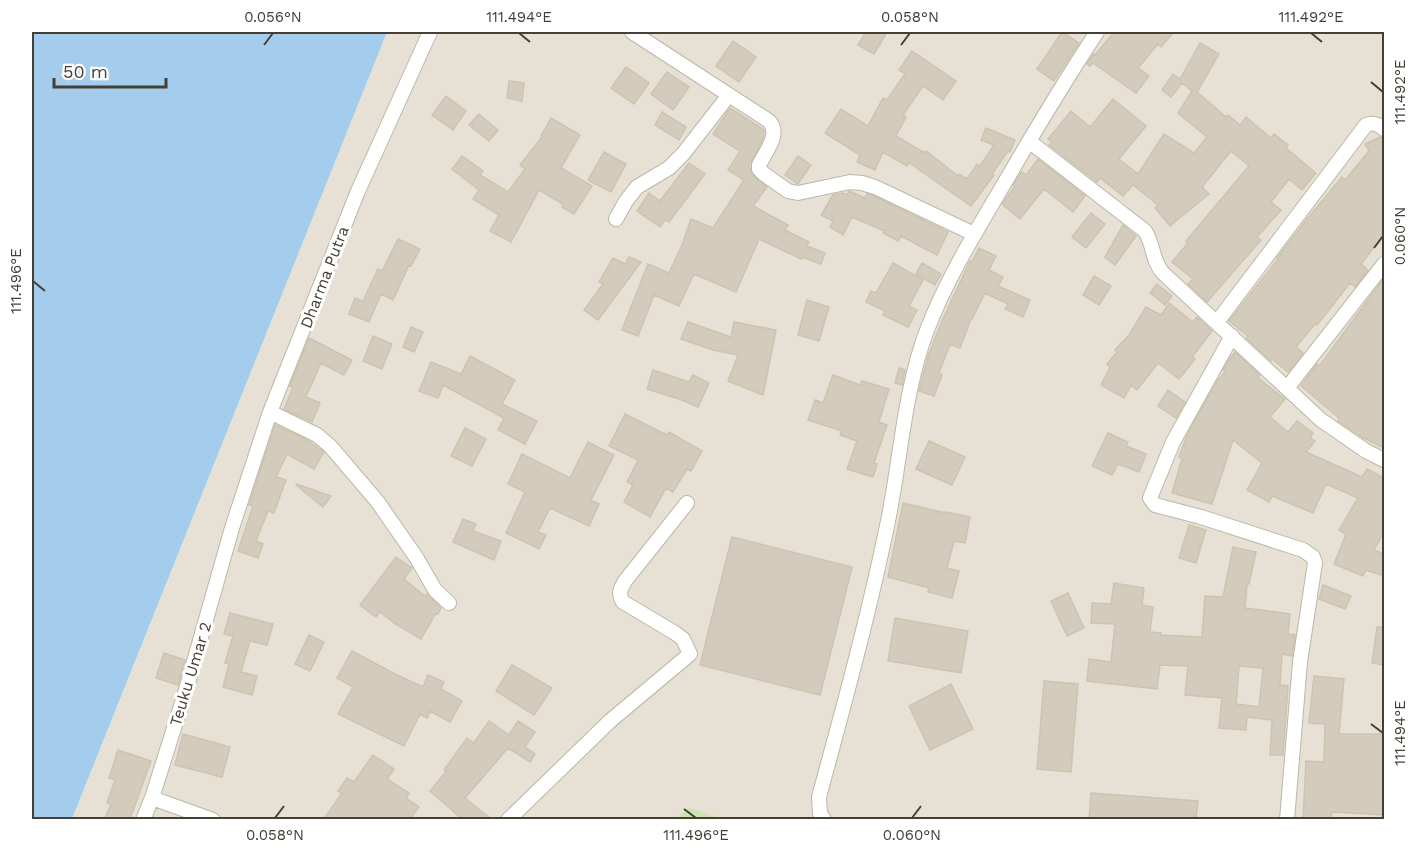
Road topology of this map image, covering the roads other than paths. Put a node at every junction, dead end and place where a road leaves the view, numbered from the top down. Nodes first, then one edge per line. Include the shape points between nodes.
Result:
1 (430, 32) edge
2 (632, 32) edge
3 (1097, 32) edge
4 (729, 95) junction
5 (1384, 129) edge
6 (1029, 141) junction
7 (616, 219) dead end
8 (974, 234) junction
9 (1384, 264) edge
10 (1217, 322) junction
11 (1232, 336) junction
12 (1287, 387) junction
13 (270, 412) junction
14 (1384, 460) edge
15 (687, 503) dead end
16 (232, 528) joint
17 (449, 603) dead end
18 (152, 798) junction
19 (143, 819) edge
20 (213, 819) edge
21 (508, 819) edge
22 (824, 819) edge
23 (1287, 819) edge

1 - 13 street, Dharma Putra via 358,191
2 - 4 street
3 - 6 street
4 - 7 street via 683,154 669,168 637,187
4 - 8 street via 774,127 759,169 788,191 798,193 862,183
5 - 10 street via 1377,124 1366,125
6 - 8 street
6 - 10 street via 1145,231 1158,268
8 - 22 street via 928,329 909,394 876,575 819,797
9 - 12 street
10 - 11 street
11 - 12 street
11 - 23 street via 1173,442 1150,498 1155,505 1303,550 1313,557
12 - 14 street via 1342,436
13 - 16 street, Dharma Putra
13 - 17 street via 317,435 330,446 377,501 435,590
15 - 21 street via 625,581 619,596 683,639 690,654 610,721
16 - 18 street, Teuku Umar 2
18 - 19 street, Teuku Umar 2
18 - 20 street

